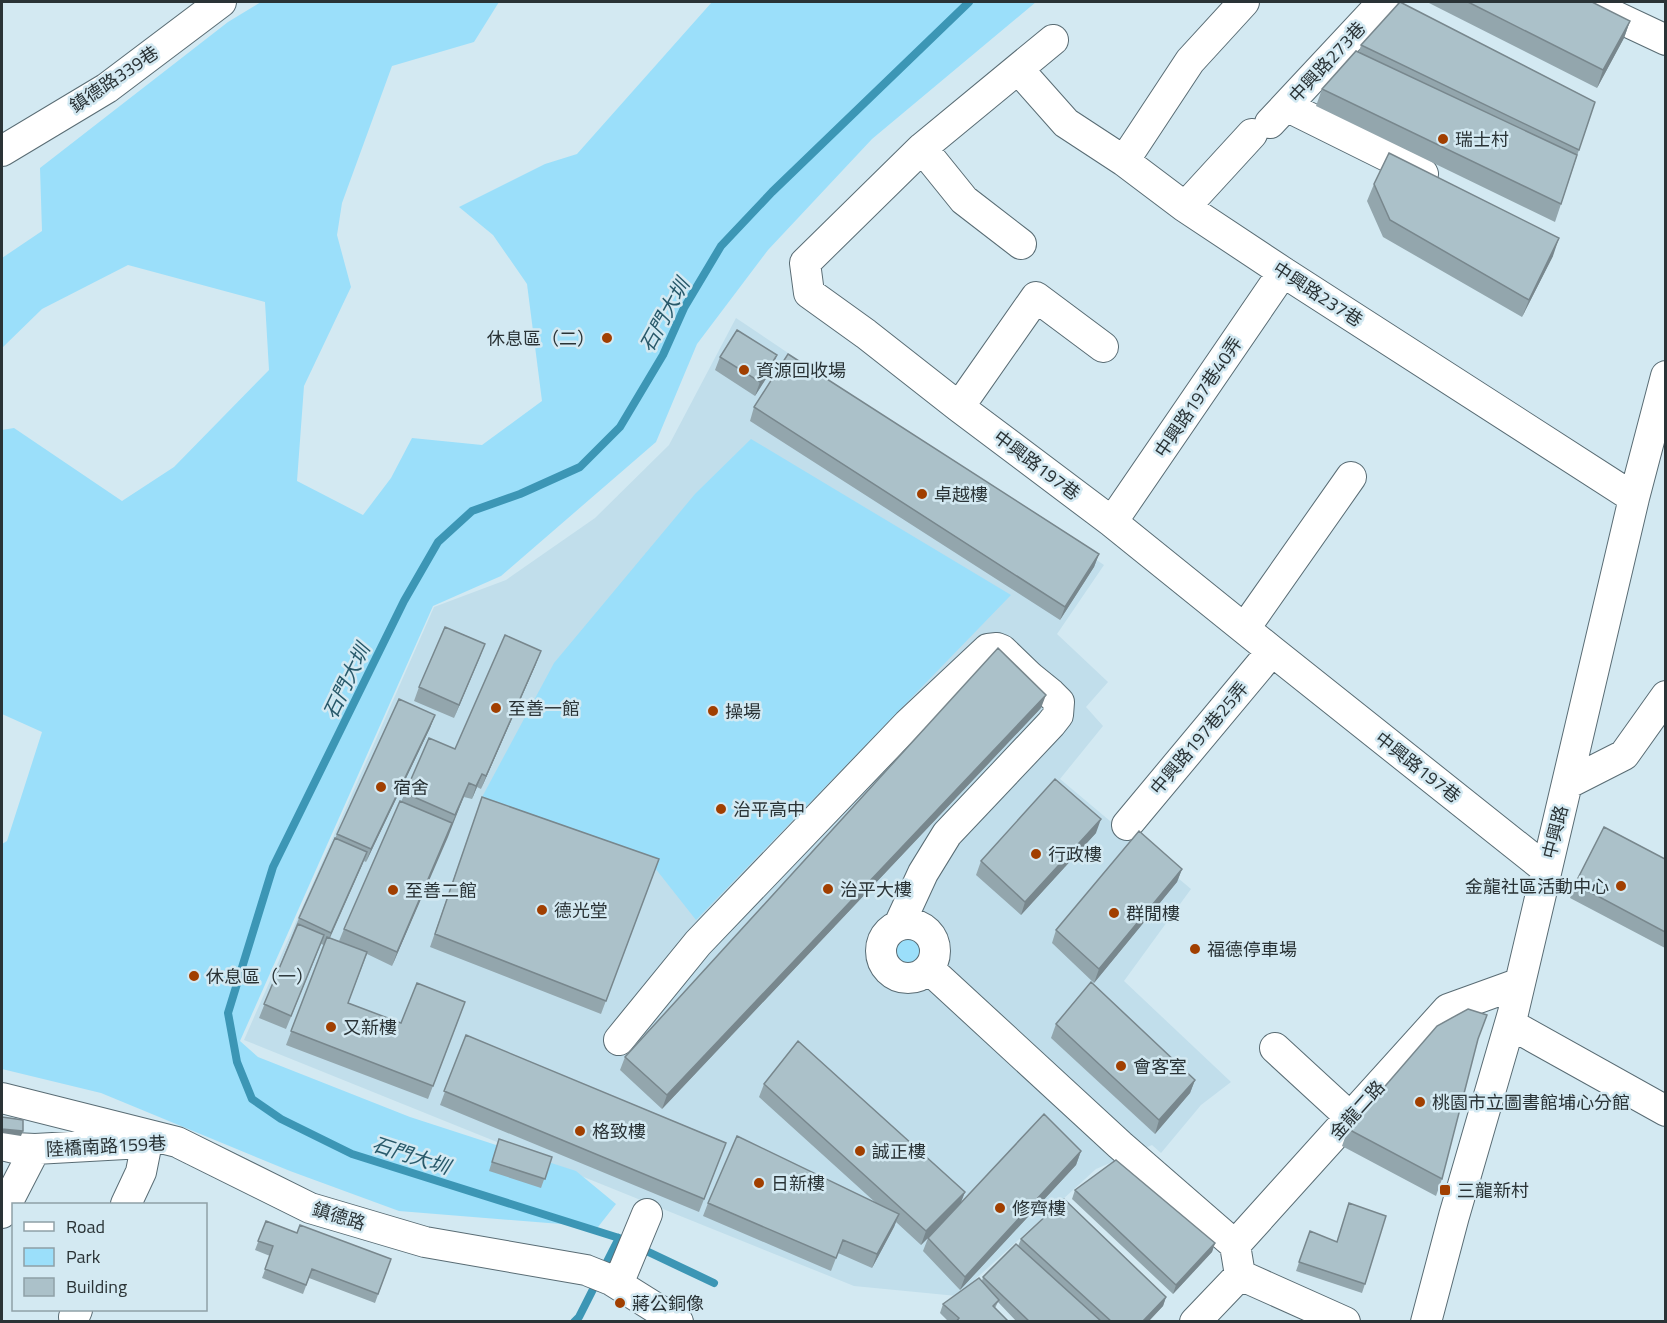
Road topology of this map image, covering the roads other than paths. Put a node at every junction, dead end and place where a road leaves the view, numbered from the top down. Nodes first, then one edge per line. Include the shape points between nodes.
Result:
1 (221, 2) edge
2 (1244, 2) edge
3 (1585, 2) edge
4 (1395, 3) edge
5 (1053, 40) dead end
6 (1665, 40) edge
7 (1018, 69) junction
8 (1270, 121) junction
9 (922, 148) junction
10 (2, 151) edge
11 (1124, 161) junction
12 (1446, 185) edge
13 (1185, 207) junction
14 (1021, 244) dead end
15 (1283, 272) junction
16 (1103, 347) dead end
17 (1665, 376) edge
18 (959, 407) junction
19 (1351, 477) dead end
20 (1634, 498) junction
21 (1112, 522) junction
22 (1245, 628) junction
23 (1272, 651) junction
24 (1665, 696) edge
25 (1567, 784) junction
26 (1127, 825) dead end
27 (1546, 869) junction
28 (899, 925) junction
29 (929, 969) junction
30 (1520, 983) junction
31 (1510, 1024) junction
32 (619, 1040) dead end
33 (1275, 1048) dead end
34 (2, 1098) edge
35 (1665, 1111) edge
36 (1350, 1117) junction
37 (162, 1142) junction
38 (2, 1145) edge
39 (35, 1149) junction
40 (126, 1203) edge
41 (2, 1213) edge
42 (1235, 1245) junction
43 (1240, 1275) junction
44 (678, 1322) edge
45 (1195, 1322) edge
46 (1345, 1322) edge
47 (1426, 1322) edge

1 - 10 street, 鎮德路339巷 via 107,88
2 - 11 street via 1190,61
3 - 6 street
4 - 8 street, 中興路273巷
5 - 7 street, 中興路197巷
7 - 9 street, 中興路197巷
7 - 11 street, 中興路237巷 via 1066,123
8 - 12 street
8 - 13 street, 中興路273巷
9 - 14 street via 964,200
9 - 18 street, 中興路197巷 via 805,263 809,293
11 - 13 street, 中興路237巷
13 - 15 street, 中興路237巷
15 - 20 street, 中興路237巷
15 - 21 street, 中興路197巷40弄
16 - 18 street via 1036,297
17 - 20 street, 中興路
18 - 21 street, 中興路197巷
19 - 22 street
20 - 25 street, 中興路
21 - 22 street, 中興路197巷
22 - 23 street, 中興路197巷
23 - 26 street, 中興路197巷25弄
23 - 27 street, 中興路197巷
24 - 25 street via 1624,754
25 - 27 street, 中興路
27 - 30 street, 中興路
28 - 29 street via 917,925 931,936 935,953
28 - 29 street via 881,944 883,963 904,979
28 - 32 street via 923,873 947,834 1058,715 1059,702 997,648 988,649 908,724 769,868 698,943
29 - 42 street
30 - 31 street, 中興路
30 - 36 street, 金龍二路 via 1448,1009
31 - 35 street
31 - 47 street, 中興路
33 - 36 street
34 - 37 street, 鎮德路
36 - 42 street, 金龍二路
37 - 39 street, 陸橋南路159巷
37 - 40 street via 141,1172
37 - 44 street, 鎮德路 via 310,1208 425,1242 622,1257
38 - 39 street
39 - 41 street, 陸橋南路159巷
42 - 43 street
43 - 45 street
43 - 46 street

